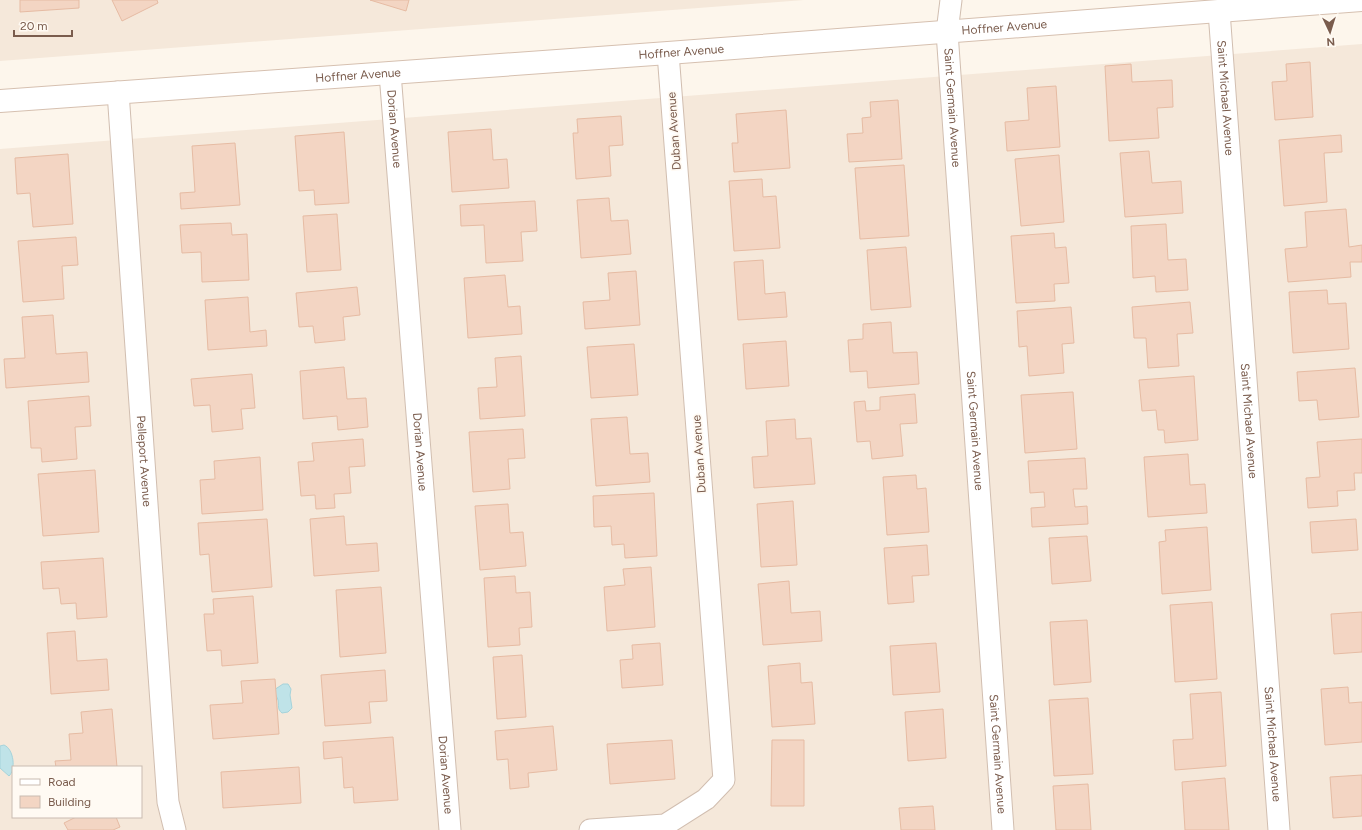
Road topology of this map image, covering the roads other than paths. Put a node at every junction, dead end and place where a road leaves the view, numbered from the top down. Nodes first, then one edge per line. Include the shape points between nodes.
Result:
1 (936, 0) edge
2 (951, 0) edge
3 (1362, 0) edge
4 (1219, 11) junction
5 (947, 32) junction
6 (668, 53) junction
7 (390, 73) junction
8 (118, 92) junction
9 (0, 101) edge
10 (175, 830) edge
11 (450, 830) edge
12 (590, 830) edge
13 (1003, 830) edge
14 (1279, 830) edge

1 - 5 street
2 - 5 street
3 - 4 main road, Hoffner Avenue
4 - 5 main road, Hoffner Avenue
4 - 14 street, Saint Michael Avenue
5 - 6 main road, Hoffner Avenue
5 - 13 street, Saint Germain Avenue
6 - 7 main road, Hoffner Avenue
6 - 12 street, Duban Avenue via 724,780 706,799 665,826
7 - 8 main road, Hoffner Avenue
7 - 11 street, Dorian Avenue
8 - 9 main road, Hoffner Avenue
8 - 10 street, Pelleport Avenue via 168,802

